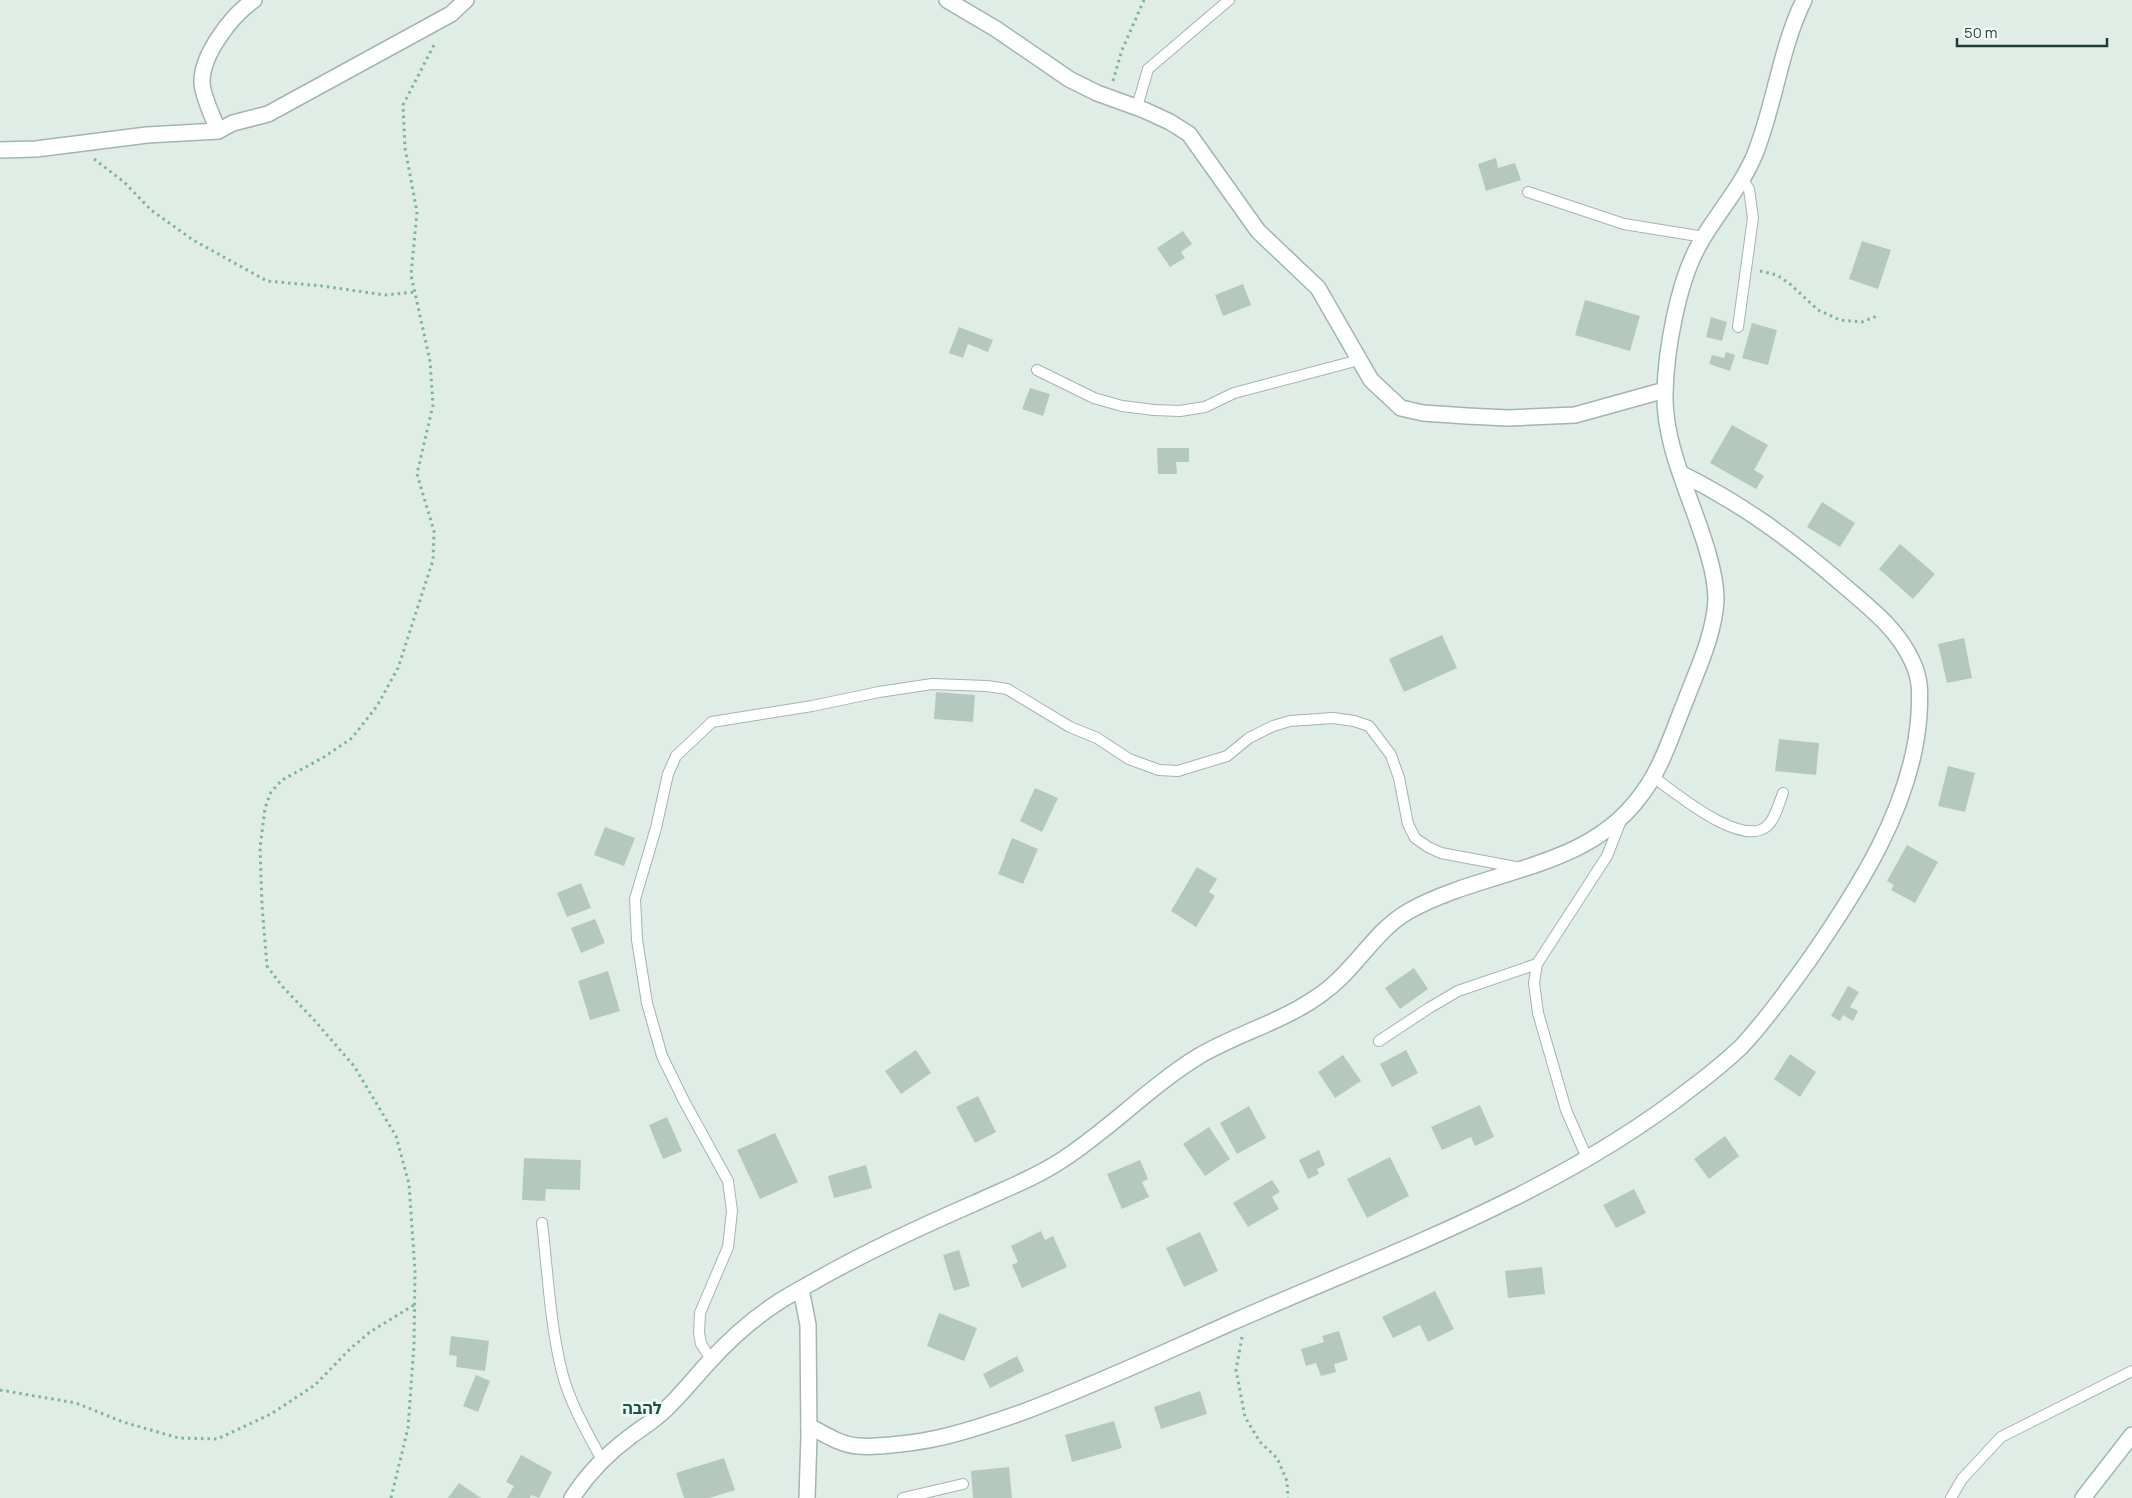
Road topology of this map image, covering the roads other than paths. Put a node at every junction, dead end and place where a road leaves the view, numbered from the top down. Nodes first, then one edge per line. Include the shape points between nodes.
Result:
1 (254, 0) edge
2 (466, 0) edge
3 (947, 0) edge
4 (1229, 0) edge
5 (1804, 0) edge
6 (1136, 107) junction
7 (218, 131) junction
8 (0, 150) edge
9 (1742, 180) junction
10 (1528, 192) dead end
11 (1704, 237) junction
12 (1738, 327) dead end
13 (1359, 360) junction
14 (1037, 370) dead end
15 (1665, 390) junction
16 (1682, 474) junction
17 (1653, 777) junction
18 (1783, 793) dead end
19 (1622, 818) junction
20 (1525, 869) junction
21 (1537, 964) junction
22 (1379, 1041) dead end
23 (1587, 1158) junction
24 (542, 1223) dead end
25 (801, 1289) junction
26 (711, 1359) junction
27 (2132, 1371) edge
28 (809, 1426) junction
29 (2132, 1435) edge
30 (602, 1460) junction
31 (963, 1484) dead end
32 (572, 1498) edge
33 (808, 1498) edge
34 (903, 1498) edge
35 (1951, 1498) edge
36 (2083, 1498) edge

1 - 7 street via 227,27 202,69 202,85
2 - 7 street via 451,14 268,114 233,123
3 - 6 street via 1069,79
4 - 6 lane via 1148,69
5 - 9 street via 1788,38 1756,151
6 - 13 street via 1189,134 1258,231 1318,288
7 - 8 street
9 - 11 street
9 - 12 lane via 1749,189 1753,218
10 - 11 lane via 1624,224
11 - 15 street via 1689,268 1678,304
13 - 14 lane via 1234,393 1205,407 1180,411 1122,406 1094,398
13 - 15 street via 1371,380 1390,399 1401,408 1423,413 1508,418 1575,415
15 - 16 street via 1666,419
16 - 17 street via 1709,556 1716,603 1707,646
16 - 23 street via 1725,496 1791,540 1883,619 1902,642 1918,677 1918,732 1908,775 1863,878 1782,998 1740,1047 1696,1086 1649,1121
17 - 18 lane via 1721,823 1752,832 1765,828 1772,820
17 - 19 street
19 - 20 street via 1587,844
19 - 21 lane via 1608,856
20 - 25 street via 1475,883 1408,912 1379,935 1337,982 1319,997 1206,1052 1054,1165 1019,1184 885,1243
20 - 26 lane via 1441,853 1415,838 1408,824 1391,755 1369,726 1354,721 1310,718 1281,724 1249,738 1227,756 1178,770 1160,770 1129,759 1007,689 987,686 932,684 712,722 676,756 668,774 635,899 637,940 647,1003 662,1056 728,1181 732,1211 728,1246 700,1313 701,1344
21 - 22 lane via 1458,991
21 - 23 lane via 1534,983 1538,1012 1566,1110
23 - 28 street via 1550,1181 1445,1231 1071,1394 993,1422 936,1439 858,1446
24 - 30 lane via 555,1333 564,1377
25 - 26 street via 774,1305
25 - 28 street via 808,1325
26 - 30 street via 653,1421
27 - 35 lane via 2001,1437 1962,1479
28 - 33 street
29 - 36 street
30 - 32 street
31 - 34 lane

